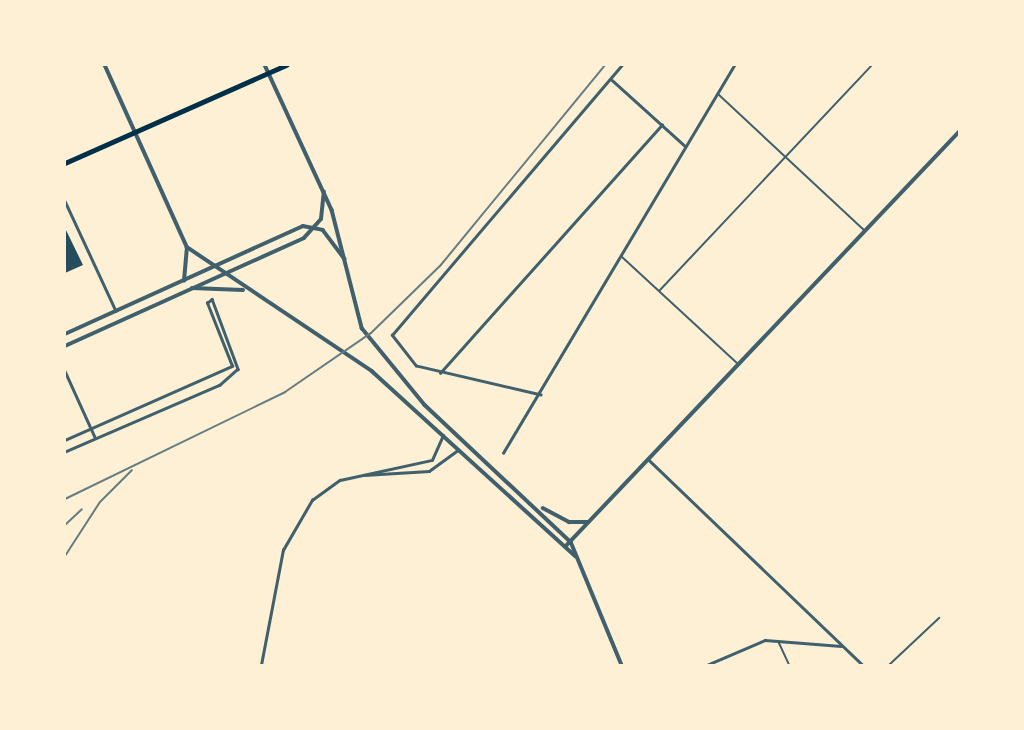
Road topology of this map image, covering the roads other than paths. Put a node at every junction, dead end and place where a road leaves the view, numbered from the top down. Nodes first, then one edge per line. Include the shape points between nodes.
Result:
1 (105, 65) edge
2 (265, 65) edge
3 (286, 65) edge
4 (622, 65) edge
5 (734, 65) edge
6 (872, 65) edge
7 (269, 73) junction
8 (612, 80) junction
9 (717, 93) junction
10 (662, 125) junction
11 (135, 132) junction
12 (959, 132) edge
13 (686, 147) junction
14 (783, 156) junction
15 (65, 163) edge
16 (324, 190) junction
17 (65, 201) edge
18 (316, 227) junction
19 (866, 232) junction
20 (187, 247) junction
21 (622, 257) junction
22 (346, 261) junction
23 (214, 267) junction
24 (223, 273) junction
25 (184, 281) junction
26 (189, 288) junction
27 (246, 290) junction
28 (660, 290) junction
29 (116, 312) junction
30 (65, 334) edge
31 (65, 346) edge
32 (739, 365) junction
33 (65, 370) edge
34 (440, 373) junction
35 (541, 395) junction
36 (92, 428) junction
37 (443, 435) junction
38 (96, 438) junction
39 (65, 440) edge
40 (460, 449) junction
41 (65, 452) edge
42 (503, 453) dead end
43 (649, 460) junction
44 (360, 475) junction
45 (538, 505) junction
46 (589, 522) junction
47 (571, 542) junction
48 (565, 547) junction
49 (578, 558) junction
50 (939, 618) dead end
51 (778, 640) junction
52 (841, 646) junction
53 (261, 665) edge
54 (622, 665) edge
55 (707, 665) edge
56 (789, 665) edge
57 (863, 665) edge
58 (889, 665) edge

1 - 11 street
2 - 7 street
3 - 7 main road
4 - 8 street
5 - 9 street
6 - 14 lane
7 - 11 main road
7 - 16 street
8 - 10 street
8 - 34 street via 393,332 408,360
9 - 13 street
9 - 14 lane
10 - 13 street
10 - 34 street
11 - 15 main road
11 - 20 street
12 - 19 street
13 - 21 street
14 - 19 lane
14 - 28 lane
16 - 18 street
16 - 22 street
17 - 29 street
18 - 22 street
18 - 23 street via 296,228
18 - 24 street
19 - 32 street
20 - 23 street
20 - 25 street
21 - 28 lane
21 - 35 street
22 - 45 street via 372,344 425,405
23 - 24 street
23 - 25 street
24 - 26 street
24 - 27 street
25 - 29 street
26 - 27 street
26 - 31 street
27 - 37 street via 372,371
28 - 32 lane
29 - 30 street
32 - 43 street
33 - 36 street
34 - 35 street
35 - 42 street
36 - 38 street
36 - 38 street via 232,366 207,303 212,299 240,367 223,384
36 - 39 street
37 - 40 street
37 - 44 street via 432,460
38 - 41 street
40 - 44 street via 429,471
40 - 48 street
43 - 46 street
43 - 52 street
44 - 53 street via 330,484 289,536
45 - 46 street via 569,522
45 - 47 street
46 - 47 street
47 - 48 street
47 - 49 street
48 - 49 street
49 - 54 street
50 - 58 lane
51 - 52 street
51 - 55 street
51 - 56 lane
52 - 57 street

